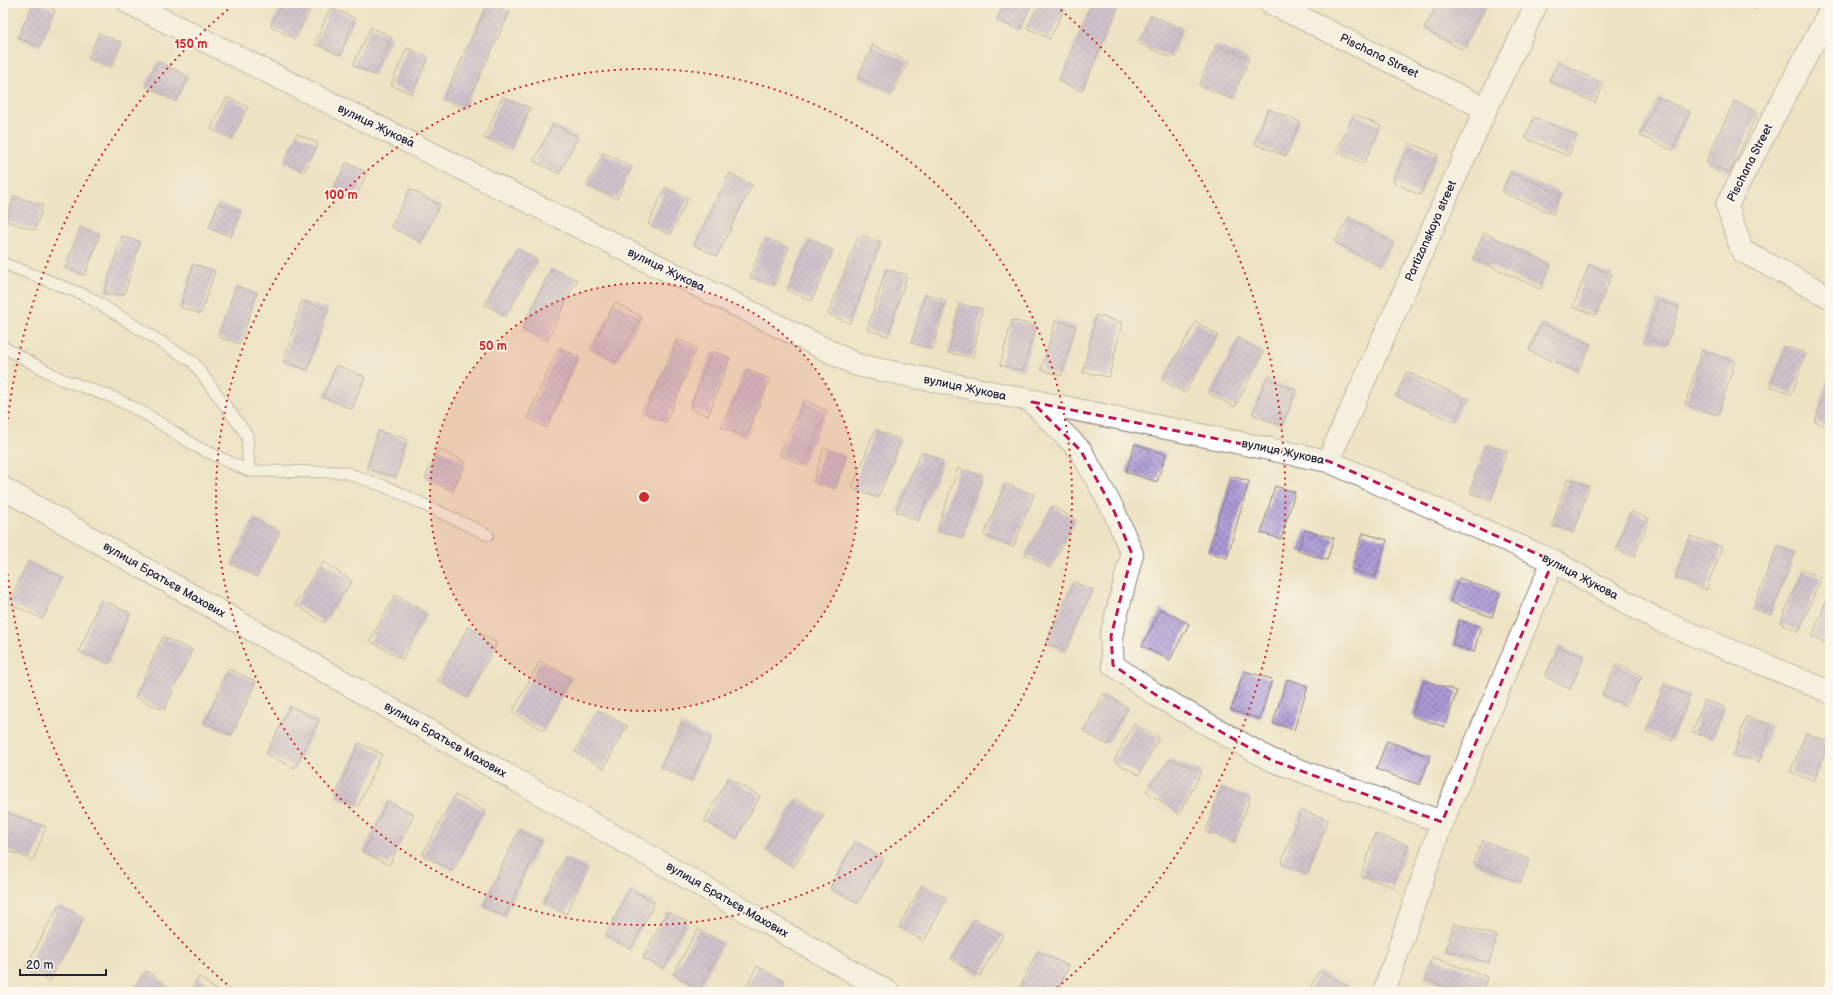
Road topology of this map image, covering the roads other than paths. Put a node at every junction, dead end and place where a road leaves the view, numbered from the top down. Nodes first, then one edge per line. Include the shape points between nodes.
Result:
1 (129, 3) edge
2 (1271, 3) edge
3 (1537, 3) edge
4 (1830, 11) edge
5 (1486, 110) junction
6 (3, 263) edge
7 (1830, 297) edge
8 (3, 347) edge
9 (1032, 402) junction
10 (1328, 461) junction
11 (250, 471) junction
12 (3, 488) edge
13 (488, 535) dead end
14 (1553, 561) junction
15 (1830, 692) edge
16 (1442, 822) junction
17 (888, 992) edge
18 (1384, 992) edge

1 - 9 street, вулиця Жукова via 857,364
2 - 5 street, Pischana Street
3 - 5 street, Partizanskaya street
4 - 7 street, Pischana Street via 1727,205 1742,251
5 - 10 street, Partizanskaya street
6 - 11 lane via 87,296 193,362 246,435
8 - 11 lane via 61,379 112,397 144,413 197,447
9 - 10 street, вулиця Жукова
9 - 16 street via 1081,451 1114,511 1132,554 1111,636 1113,665 1156,695 1271,760
10 - 14 street, вулиця Жукова
11 - 13 lane via 344,472 389,488
12 - 17 street, вулиця Братьєв Махових
14 - 15 street, вулиця Жукова via 1658,620
14 - 16 street
16 - 18 street

